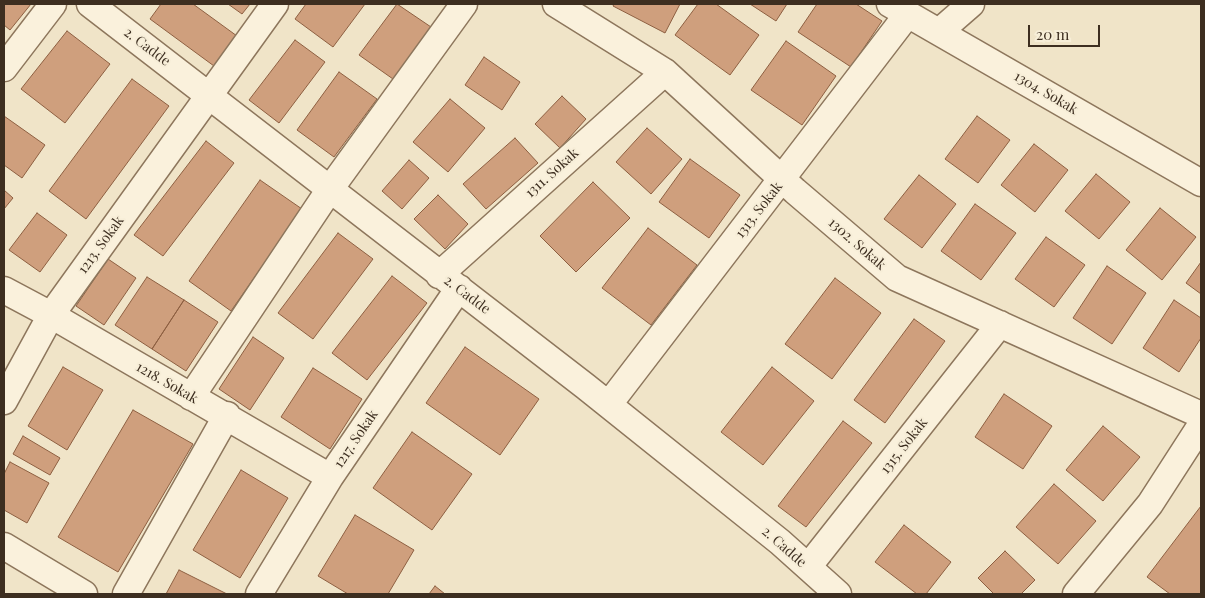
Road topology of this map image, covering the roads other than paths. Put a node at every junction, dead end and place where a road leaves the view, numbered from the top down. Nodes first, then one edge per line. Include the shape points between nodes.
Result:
1 (53, 4) edge
2 (90, 4) edge
3 (276, 4) edge
4 (464, 4) edge
5 (556, 4) edge
6 (971, 4) edge
7 (898, 9) edge
8 (940, 31) junction
9 (4, 68) edge
10 (665, 72) junction
11 (210, 95) junction
12 (783, 179) junction
13 (1201, 183) edge
14 (330, 189) junction
15 (449, 282) junction
16 (4, 290) edge
17 (51, 315) junction
18 (1000, 324) junction
19 (191, 397) junction
20 (4, 401) edge
21 (609, 404) junction
22 (1201, 414) edge
23 (227, 415) junction
24 (1201, 425) edge
25 (330, 477) junction
26 (4, 546) edge
27 (808, 567) junction
28 (84, 594) edge
29 (126, 594) edge
30 (259, 594) edge
31 (838, 594) edge
32 (1076, 594) edge

1 - 9 street
2 - 11 street, 2. Cadde
3 - 11 street, 1213. Sokak
4 - 14 street
5 - 10 street, 1302. Sokak
6 - 8 street
7 - 8 street, 1304. Sokak
7 - 12 street, 1313. Sokak
8 - 13 street, 1304. Sokak
10 - 12 street, 1302. Sokak
10 - 15 street, 1311. Sokak
11 - 14 street, 2. Cadde
11 - 17 street, 1213. Sokak
12 - 18 street, 1302. Sokak via 897,278
12 - 21 street, 1313. Sokak
14 - 15 street, 2. Cadde
14 - 19 street
15 - 21 street, 2. Cadde
15 - 25 street, 1217. Sokak
16 - 17 street, 1218. Sokak
17 - 19 street, 1218. Sokak
17 - 20 street, 1213. Sokak
18 - 22 street, 1302. Sokak
18 - 27 street, 1315. Sokak
19 - 23 street, 1218. Sokak
21 - 27 street, 2. Cadde
23 - 25 street, 1218. Sokak
23 - 29 street
24 - 32 street via 1150,504
25 - 30 street, 1217. Sokak
26 - 28 street
27 - 31 street, 2. Cadde

